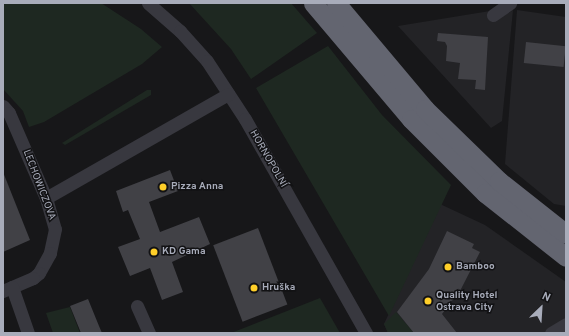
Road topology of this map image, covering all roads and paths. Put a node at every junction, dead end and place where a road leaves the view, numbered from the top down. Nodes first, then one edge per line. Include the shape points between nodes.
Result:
1 (148, 3) edge
2 (336, 3) edge
3 (510, 3) edge
4 (314, 4) edge
5 (492, 15) dead end
6 (228, 94) junction
7 (3, 106) edge
8 (46, 198) junction
9 (566, 234) edge
10 (566, 256) edge
11 (8, 289) edge
12 (137, 306) dead end
13 (566, 324) edge
14 (28, 333) edge
15 (149, 333) edge
16 (366, 333) edge
17 (551, 333) edge

1 - 6 street, HORNOPOLNÍ via 193,44
2 - 9 highway via 425,109 499,181
3 - 5 street
4 - 10 highway via 411,119 481,188
6 - 8 street
6 - 16 street, HORNOPOLNÍ
7 - 8 street, LECHOWICZOVA via 9,113
8 - 11 street, LECHOWICZOVA via 55,229 50,253 39,273
11 - 14 street
12 - 15 street
13 - 17 street

